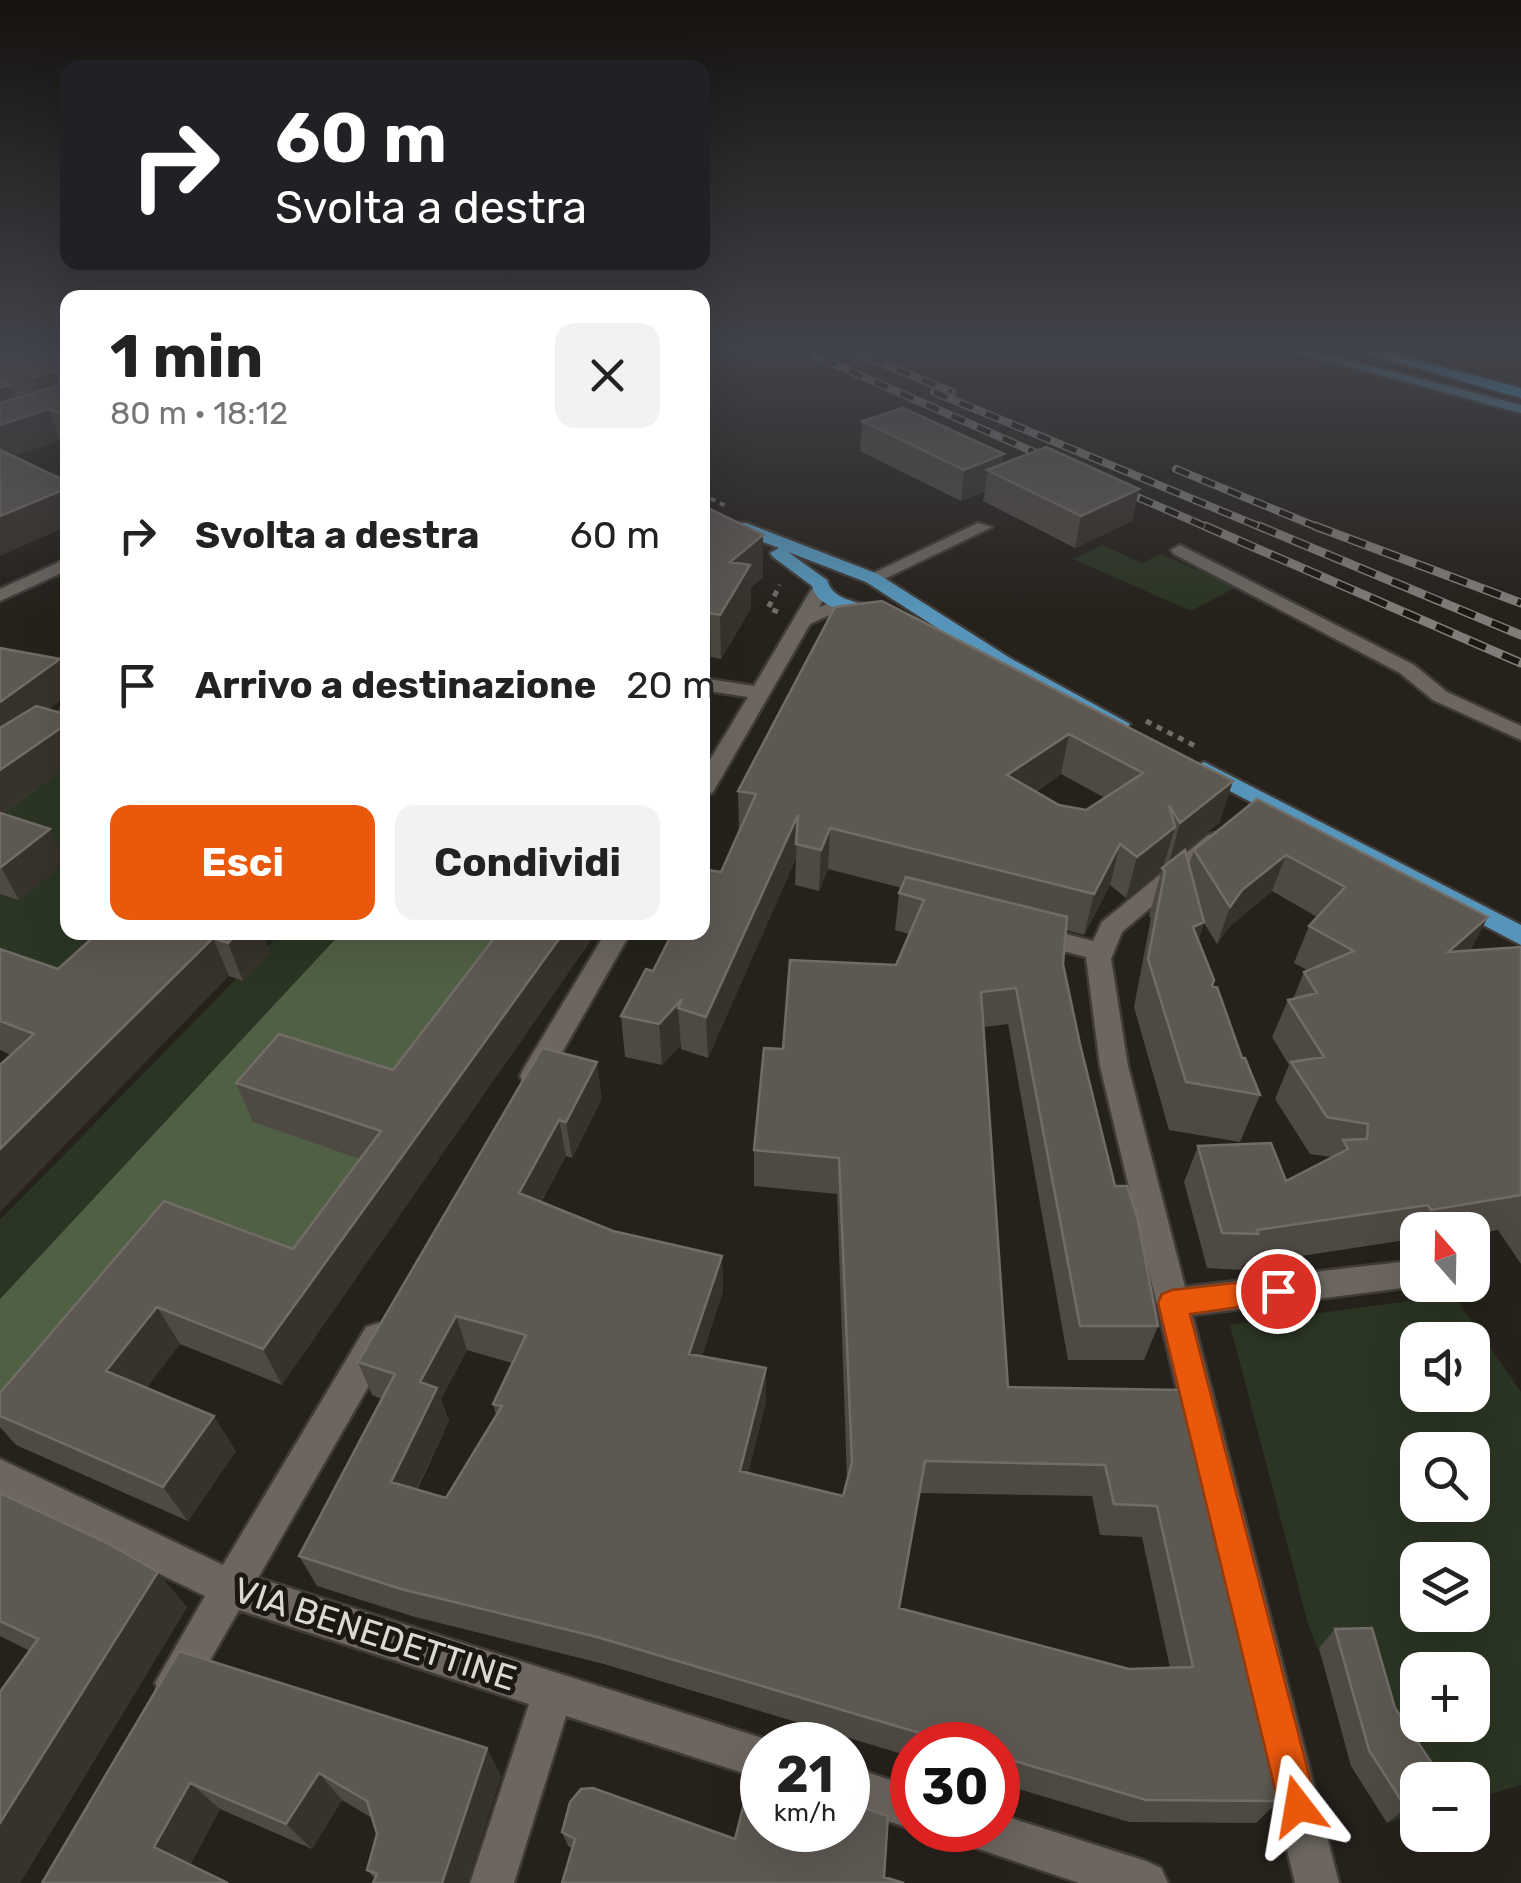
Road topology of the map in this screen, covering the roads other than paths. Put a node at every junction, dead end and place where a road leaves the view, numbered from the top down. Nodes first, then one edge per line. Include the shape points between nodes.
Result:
1 (984, 527) dead end
2 (1180, 550) dead end
3 (60, 568) edge
4 (871, 579) junction
5 (820, 587) junction
6 (0, 596) edge
7 (848, 605) junction
8 (803, 620) junction
9 (1004, 662) junction
10 (710, 685) edge
11 (761, 693) junction
12 (60, 718) edge
13 (1521, 734) edge
14 (1144, 736) edge
15 (1178, 755) edge
16 (0, 760) edge
17 (710, 779) edge
18 (1250, 813) junction
19 (1009, 928) edge
20 (1521, 936) edge
21 (614, 940) edge
22 (1101, 952) junction
23 (519, 1100) edge
24 (1400, 1276) edge
25 (1172, 1303) junction
26 (390, 1319) edge
27 (0, 1478) edge
28 (230, 1588) junction
29 (553, 1692) junction
30 (160, 1710) edge
31 (740, 1752) edge
32 (1020, 1842) edge
33 (492, 1883) edge
34 (1146, 1883) edge
35 (1317, 1883) edge

1 - 4 street
2 - 13 street via 1407,669 1440,696
3 - 6 street
4 - 5 main road via 841,574
4 - 5 main road via 734,524
4 - 7 main road via 882,594 878,599
4 - 9 main road
5 - 7 main road via 827,599
5 - 8 street
7 - 8 street
7 - 9 main road
8 - 11 street
9 - 14 main road
10 - 11 street
11 - 17 street
12 - 16 street
15 - 18 main road
18 - 20 main road
18 - 22 street via 1111,928
19 - 22 street
21 - 23 street
22 - 25 street via 1114,1066
24 - 25 street
25 - 35 street
26 - 28 street
27 - 28 street, VIA BENEDETTINE
28 - 29 street, VIA BENEDETTINE
28 - 30 street
29 - 31 street, VIA BENEDETTINE
29 - 33 street
32 - 34 street

